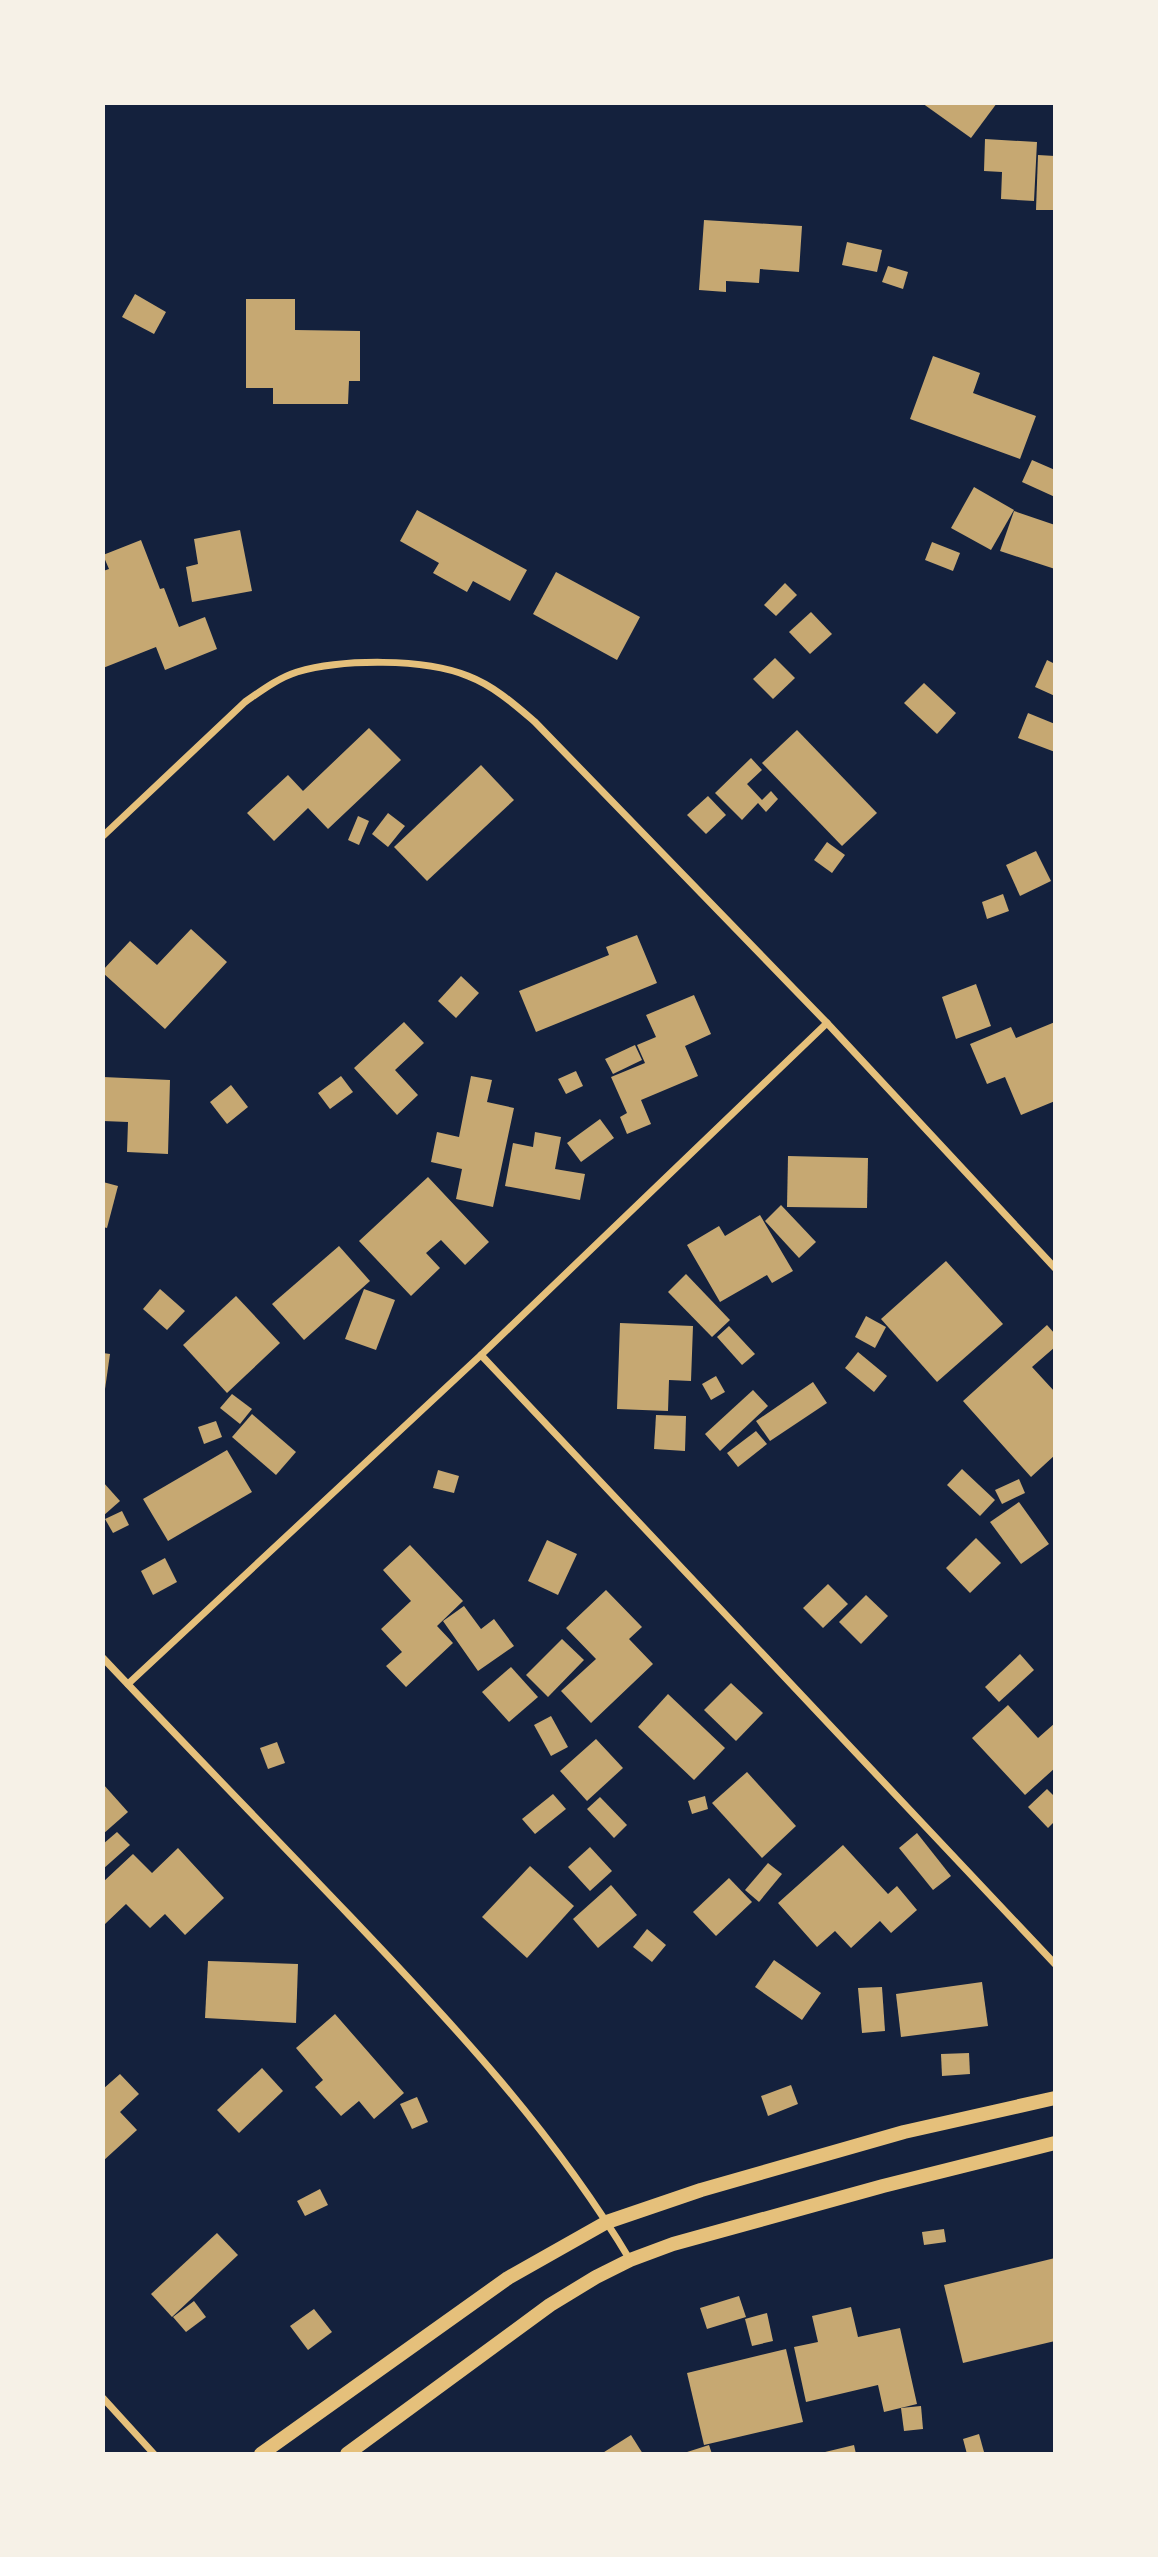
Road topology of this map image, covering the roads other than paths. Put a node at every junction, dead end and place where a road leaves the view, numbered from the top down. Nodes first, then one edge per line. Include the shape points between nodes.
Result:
1 (103, 836) edge
2 (827, 1023) junction
3 (1055, 1268) edge
4 (481, 1355) junction
5 (103, 1658) edge
6 (128, 1684) junction
7 (1055, 1964) edge
8 (1055, 2098) edge
9 (1055, 2143) edge
10 (607, 2222) junction
11 (630, 2260) junction
12 (103, 2398) edge
13 (154, 2454) edge
14 (261, 2454) edge
15 (347, 2454) edge

1 - 2 street via 245,702 295,673 327,666 389,663 449,670 491,687 513,702
2 - 3 street
2 - 4 street
4 - 6 street
4 - 7 street
5 - 6 street
6 - 10 street via 424,1994 546,2135
8 - 10 main road via 904,2132
9 - 11 main road via 883,2186
10 - 11 street
10 - 14 main road via 508,2278
11 - 15 main road via 550,2305
12 - 13 street

